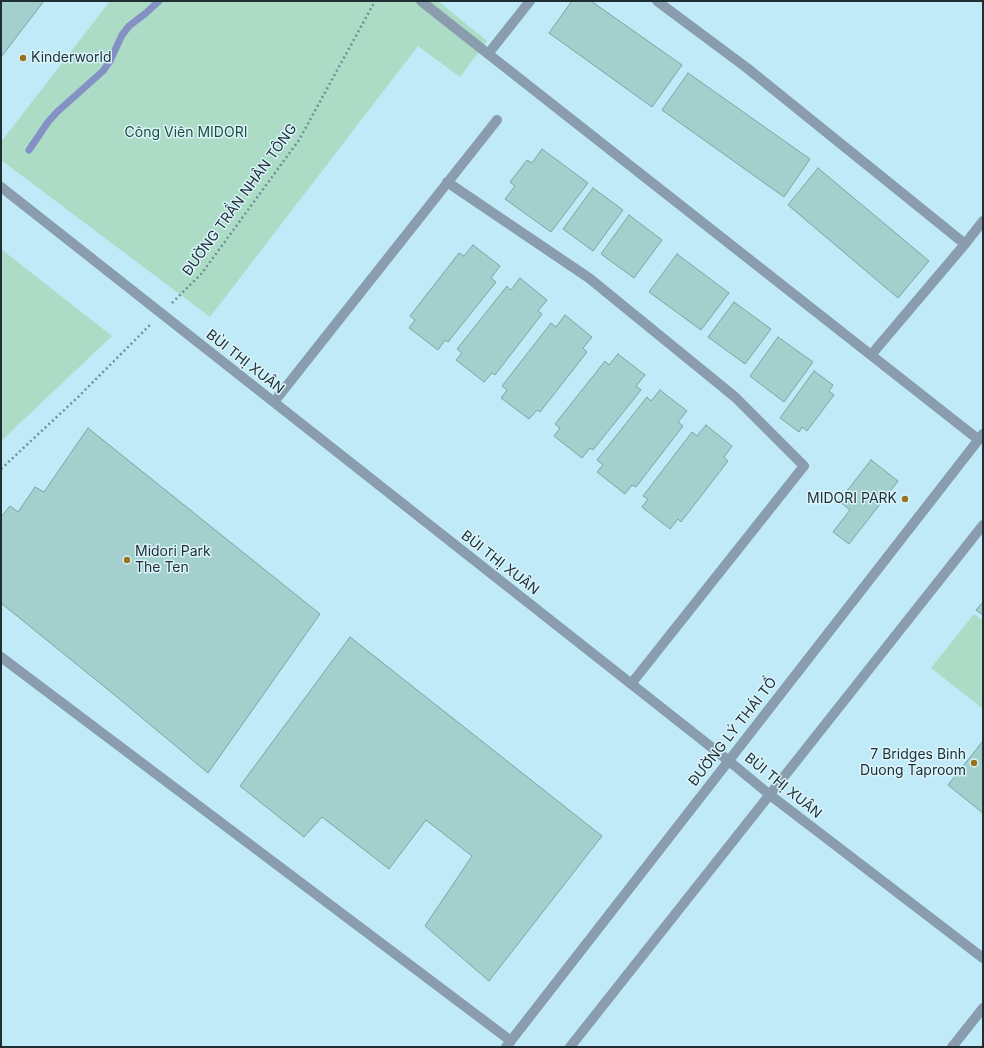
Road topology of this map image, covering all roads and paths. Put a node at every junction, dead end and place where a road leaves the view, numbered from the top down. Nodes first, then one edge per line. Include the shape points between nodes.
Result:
1 (375, 1) edge
2 (421, 1) edge
3 (530, 1) edge
4 (657, 1) edge
5 (488, 54) junction
6 (496, 120) dead end
7 (448, 182) junction
8 (1, 187) edge
9 (983, 221) edge
10 (965, 244) junction
11 (161, 314) junction
12 (871, 355) junction
13 (274, 402) junction
14 (981, 437) edge
15 (1, 469) edge
16 (983, 525) edge
17 (1, 657) edge
18 (631, 684) junction
19 (729, 761) junction
20 (770, 795) junction
21 (983, 958) edge
22 (983, 1008) edge
23 (508, 1044) edge
24 (570, 1047) edge
25 (952, 1047) edge

1 - 11 path, ĐƯỜNG TRẦN NHÂN TÔNG via 299,140 202,273
2 - 5 street
3 - 5 street
4 - 10 street via 747,68
5 - 12 street
6 - 7 street
7 - 13 street
7 - 18 street via 589,278 735,397 804,466
8 - 11 street, BÙI THỊ XUÂN
9 - 10 street
10 - 12 street
11 - 13 street, BÙI THỊ XUÂN
11 - 15 path, ĐƯỜNG TRẦN NHÂN TÔNG
12 - 14 street
13 - 18 street, BÙI THỊ XUÂN
14 - 19 street, ĐƯỜNG LÝ THÁI TỔ
16 - 20 street
17 - 23 street
18 - 19 street, BÙI THỊ XUÂN
19 - 20 street, BÙI THỊ XUÂN
19 - 23 street, ĐƯỜNG LÝ THÁI TỔ
20 - 21 street, BÙI THỊ XUÂN
20 - 24 street
22 - 25 street

